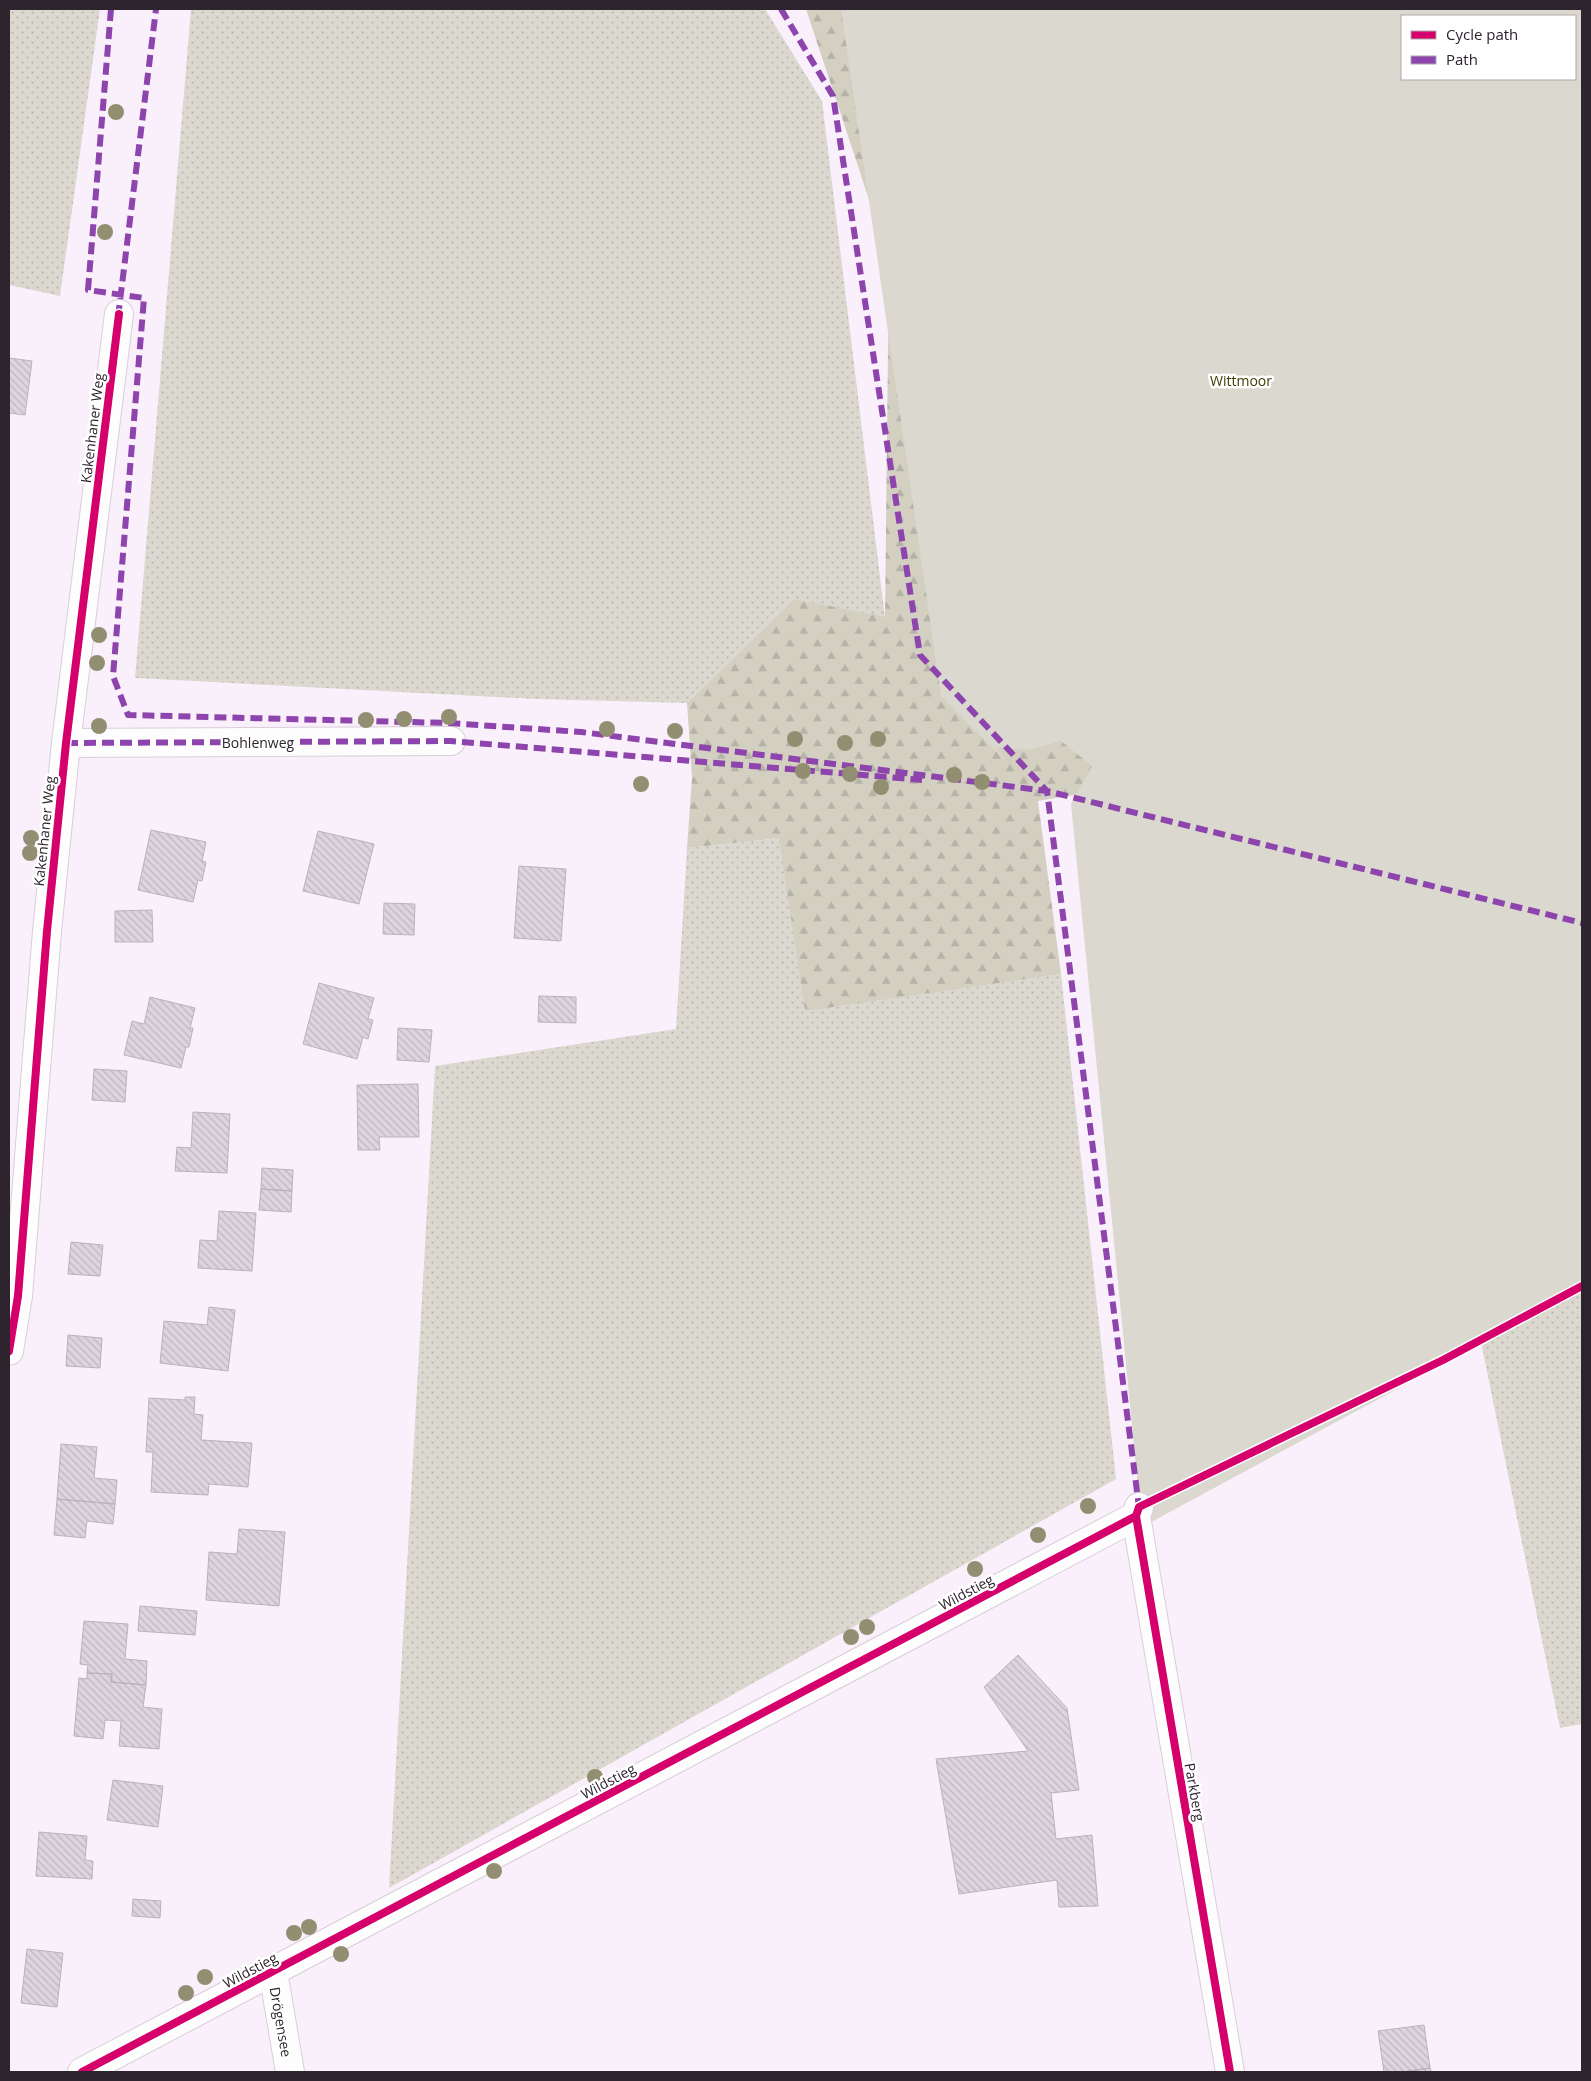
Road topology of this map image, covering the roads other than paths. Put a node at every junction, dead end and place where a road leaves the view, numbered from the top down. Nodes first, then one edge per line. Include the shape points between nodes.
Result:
1 (119, 314) dead end
2 (451, 740) dead end
3 (66, 743) junction
4 (9, 1351) edge
5 (1138, 1511) joint
6 (272, 1972) junction
7 (82, 2072) edge
8 (290, 2072) edge
9 (1230, 2072) edge

1 - 3 street, Kakenhaner Weg
2 - 3 street, Bohlenweg
3 - 4 street, Kakenhaner Weg via 47,931 18,1296
5 - 6 street, Wildstieg
5 - 9 street, Parkberg
6 - 7 street, Wildstieg
6 - 8 street, Drögensee

